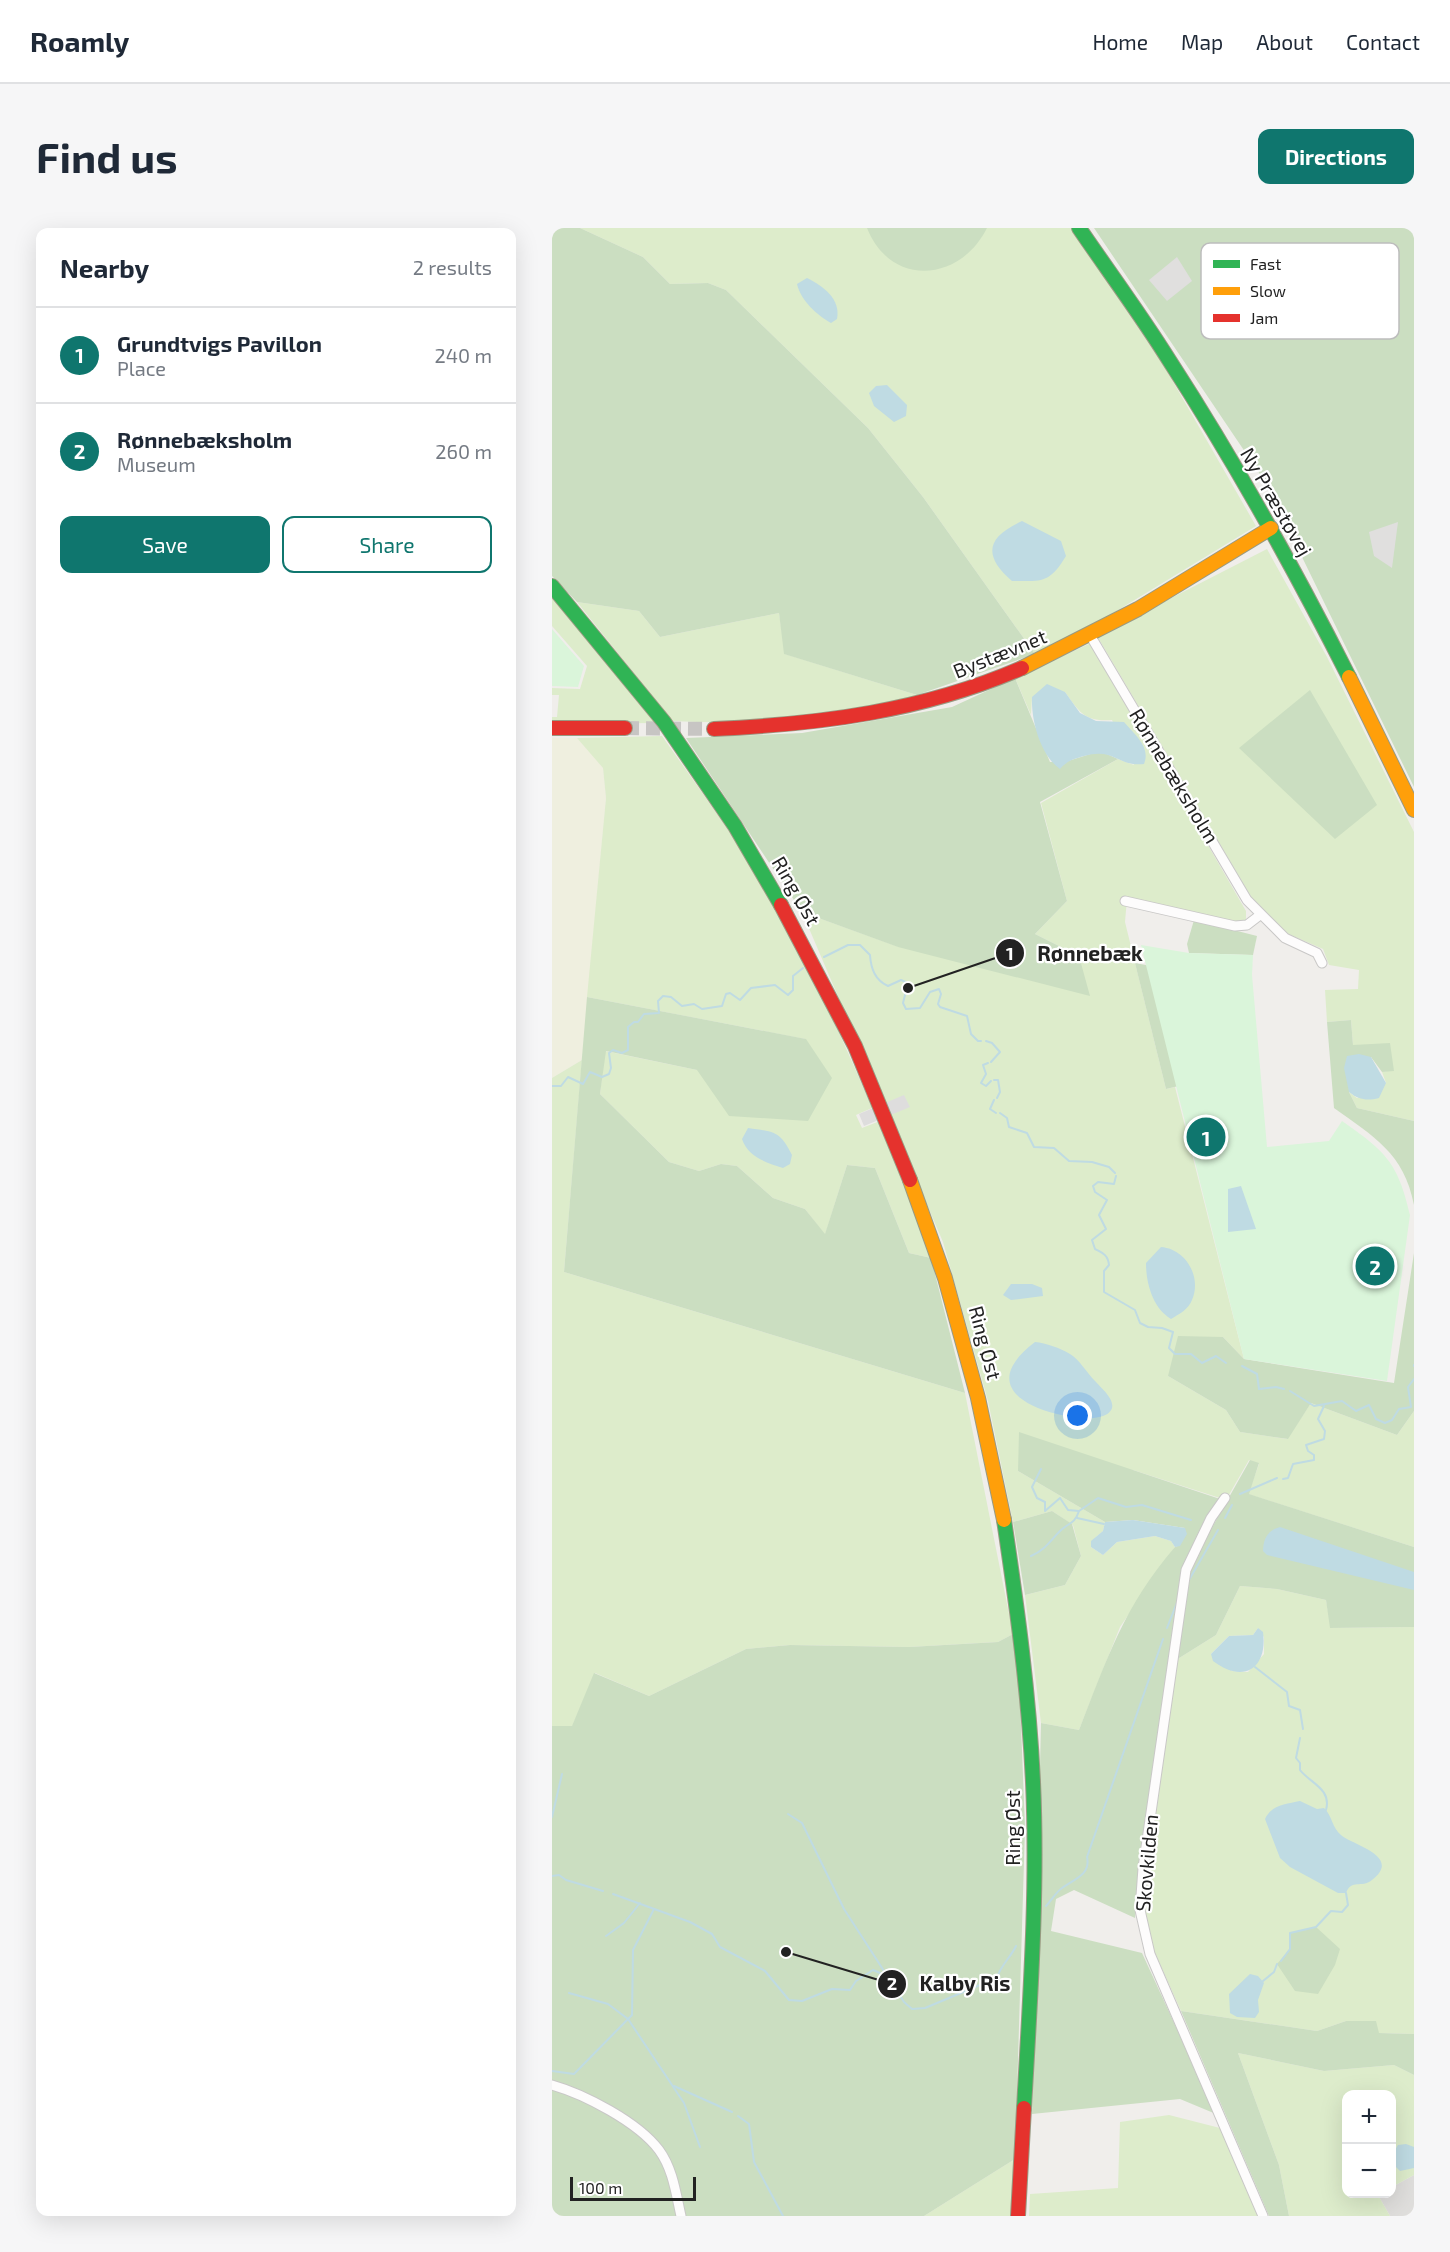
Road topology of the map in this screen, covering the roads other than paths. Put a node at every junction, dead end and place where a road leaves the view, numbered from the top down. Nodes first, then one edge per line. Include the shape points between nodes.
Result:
1 (1079, 228) edge
2 (1271, 528) junction
3 (552, 586) edge
4 (1090, 635) junction
5 (626, 728) tunnel mouth
6 (552, 729) edge
7 (714, 729) tunnel mouth
8 (1414, 810) edge
9 (1125, 901) dead end
10 (1260, 915) junction
11 (1322, 963) dead end
12 (1225, 1498) dead end
13 (552, 2085) edge
14 (681, 2216) edge
15 (1018, 2216) edge
16 (1263, 2216) edge

1 - 2 main road, Ny Præstøvej via 1169,359
2 - 4 main road, Bystævnet
2 - 8 main road, Ny Præstøvej via 1373,722
3 - 15 main road, Ring Øst via 662,718 763,871 850,1034 897,1142 934,1239 961,1327 1000,1494 1028,1703 1034,1801 1033,1889
4 - 7 main road, Bystævnet via 998,678 901,708 797,725
4 - 10 street, Rønnebæksholm via 1247,900
5 - 6 main road
9 - 10 street via 1235,926 1247,925
10 - 11 street, Rønnebæksholm via 1285,938 1313,950
12 - 16 street, Skovkilden via 1186,1570 1140,1910 1150,1954
13 - 14 street via 595,2103 642,2133 659,2150 671,2174

